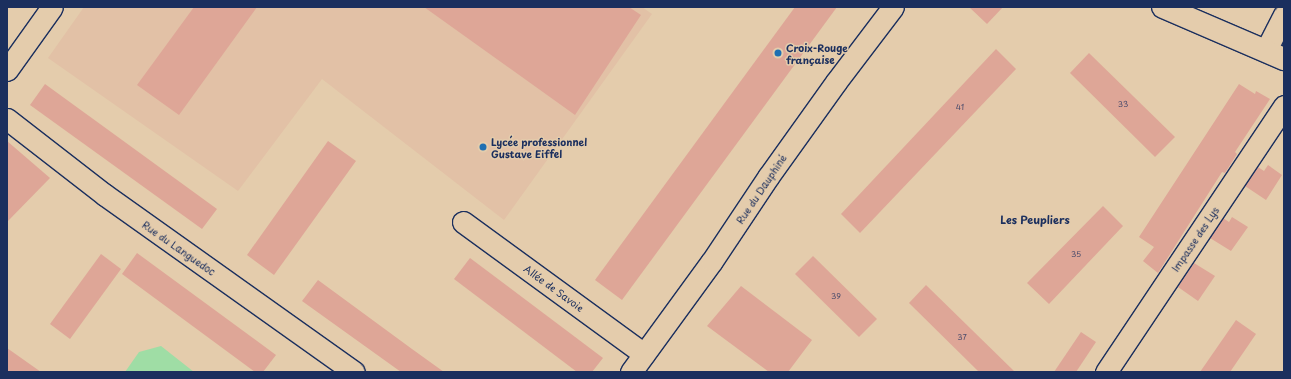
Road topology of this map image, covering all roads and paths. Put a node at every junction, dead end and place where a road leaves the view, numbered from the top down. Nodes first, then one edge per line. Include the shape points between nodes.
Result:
1 (52, 7) edge
2 (893, 7) edge
3 (1163, 7) edge
4 (1284, 15) edge
5 (1275, 55) edge
6 (7, 70) edge
7 (1284, 106) edge
8 (7, 119) edge
9 (463, 222) dead end
10 (644, 354) junction
11 (354, 372) edge
12 (631, 372) edge
13 (1106, 372) edge

1 - 6 street
2 - 10 street, Rue du Dauphiné via 768,177 712,261
3 - 5 street
4 - 5 street
7 - 13 street, Impasse des Lys
8 - 11 street, Rue du Languedoc via 105,195
9 - 10 street, Allée de Savoie
10 - 12 street, Rue du Dauphiné

